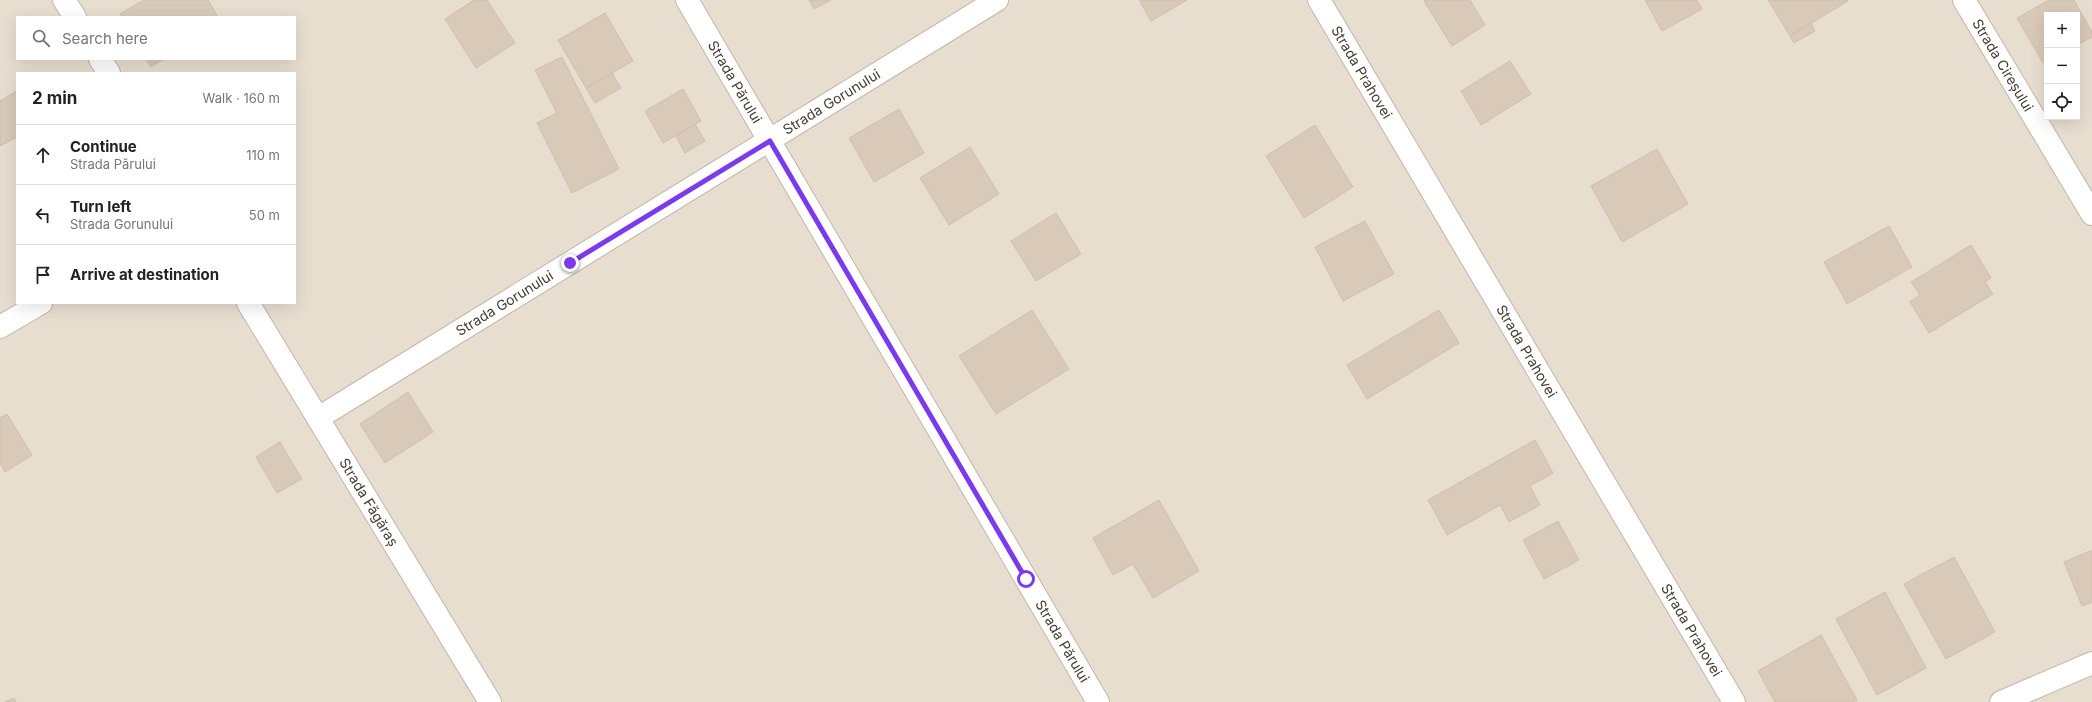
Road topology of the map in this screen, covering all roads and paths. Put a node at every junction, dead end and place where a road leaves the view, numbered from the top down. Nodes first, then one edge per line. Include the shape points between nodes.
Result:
1 (64, 0) edge
2 (687, 0) edge
3 (997, 0) edge
4 (1319, 0) edge
5 (1964, 0) edge
6 (74, 16) edge
7 (101, 60) edge
8 (107, 72) edge
9 (770, 141) junction
10 (2092, 214) edge
11 (39, 304) edge
12 (249, 304) edge
13 (0, 328) edge
14 (318, 418) junction
15 (2092, 663) edge
16 (490, 702) edge
17 (1098, 702) edge
18 (1734, 702) edge
19 (2001, 702) edge

1 - 6 street
2 - 9 street, Strada Părului
3 - 9 street, Strada Gorunului
4 - 18 street, Strada Prahovei
5 - 10 street, Strada Cireșului
7 - 8 street
9 - 14 street, Strada Gorunului
9 - 17 street, Strada Părului
11 - 13 street
12 - 14 street, Strada Făgăraș
14 - 16 street, Strada Făgăraș
15 - 19 street

